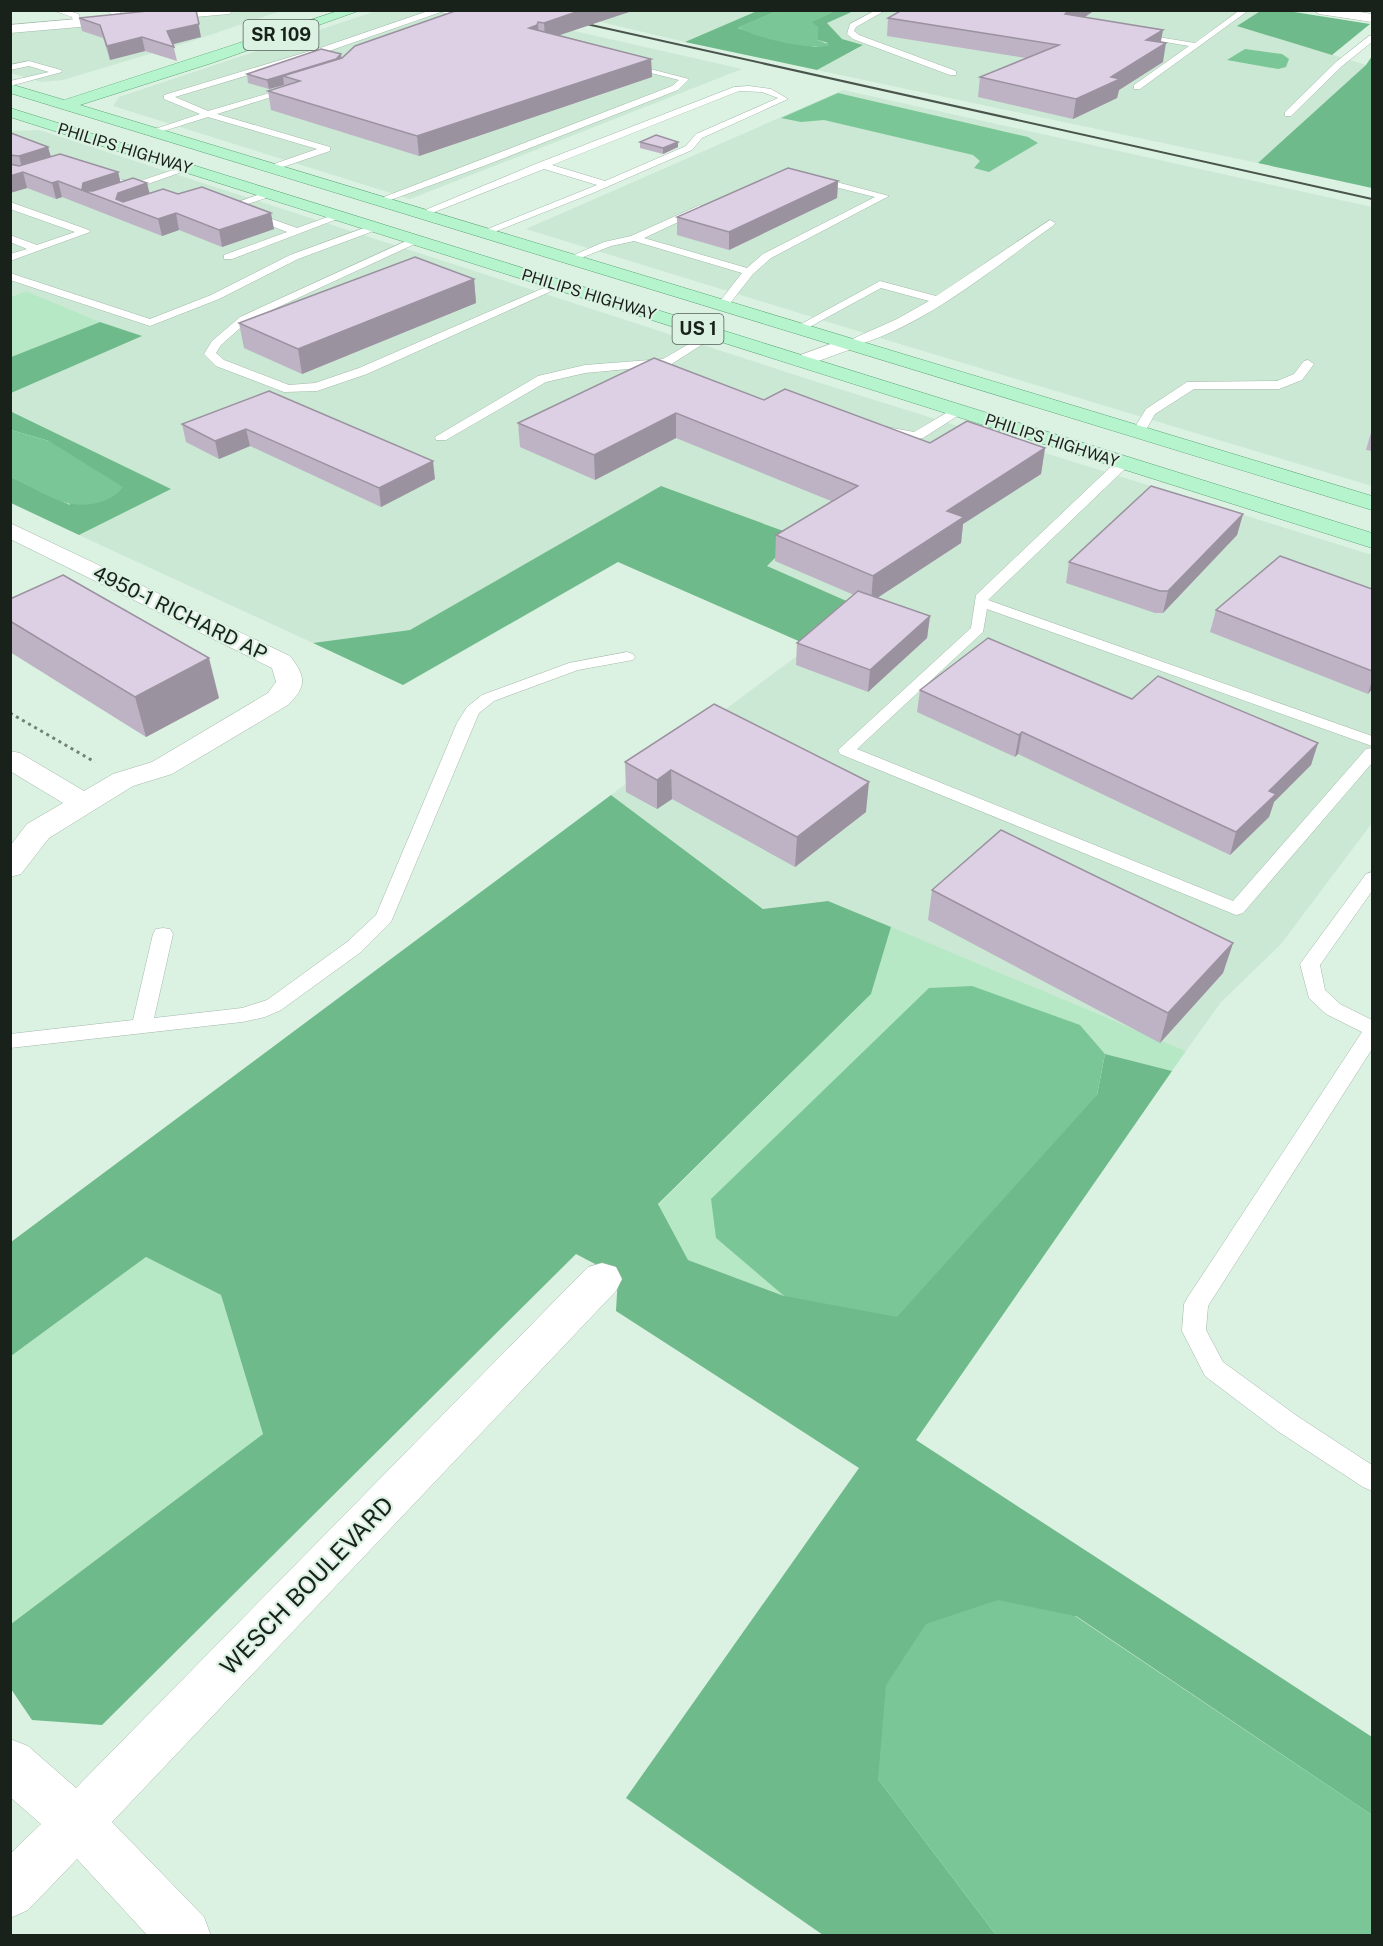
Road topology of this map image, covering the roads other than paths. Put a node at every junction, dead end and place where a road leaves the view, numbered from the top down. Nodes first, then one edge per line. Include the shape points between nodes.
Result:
1 (55, 10) edge
2 (229, 10) edge
3 (355, 10) edge
4 (441, 10) edge
5 (883, 10) edge
6 (1246, 10) edge
7 (1319, 10) edge
8 (113, 15) edge
9 (1371, 16) edge
10 (77, 23) junction
11 (453, 26) edge
12 (10, 29) edge
13 (1130, 35) edge
14 (1372, 38) edge
15 (1195, 45) junction
16 (613, 61) edge
17 (10, 68) edge
18 (953, 73) dead end
19 (308, 82) edge
20 (10, 86) edge
21 (1137, 87) edge
22 (35, 95) junction
23 (64, 96) junction
24 (14, 113) edge
25 (208, 114) junction
26 (1288, 114) dead end
27 (635, 129) junction
28 (154, 131) junction
29 (657, 136) edge
30 (680, 142) edge
31 (691, 146) junction
32 (541, 165) junction
33 (274, 167) junction
34 (188, 168) junction
35 (805, 177) edge
36 (111, 179) edge
37 (605, 184) junction
38 (141, 189) junction
39 (120, 194) edge
40 (269, 194) junction
41 (381, 200) junction
42 (10, 205) edge
43 (709, 205) edge
44 (423, 213) junction
45 (340, 216) junction
46 (1050, 223) dead end
47 (375, 227) junction
48 (298, 232) junction
49 (485, 232) junction
50 (10, 238) edge
51 (634, 238) junction
52 (415, 240) junction
53 (37, 249) junction
54 (228, 257) dead end
55 (10, 258) edge
56 (572, 258) junction
57 (749, 272) junction
58 (12, 278) edge
59 (559, 285) junction
60 (937, 300) junction
61 (723, 305) junction
62 (798, 328) junction
63 (713, 333) junction
64 (847, 344) junction
65 (802, 361) junction
66 (1308, 364) dead end
67 (958, 410) junction
68 (878, 428) edge
69 (1138, 432) junction
70 (441, 437) dead end
71 (1123, 463) junction
72 (1372, 503) edge
73 (10, 530) edge
74 (1372, 541) edge
75 (981, 602) junction
76 (627, 657) dead end
77 (1372, 741) edge
78 (1372, 753) edge
79 (10, 759) edge
80 (84, 803) junction
81 (10, 867) edge
82 (1369, 889) edge
83 (163, 934) dead end
84 (142, 1025) junction
85 (1372, 1028) edge
86 (1372, 1033) edge
87 (10, 1041) edge
88 (602, 1280) dead end
89 (1372, 1479) edge
90 (10, 1764) edge
91 (78, 1823) junction
92 (10, 1892) edge
93 (185, 1935) edge

1 - 10 lane via 76,16
2 - 8 street
3 - 23 main road, SR 109 via 207,60
4 - 11 lane via 476,18
4 - 25 lane via 167,97
5 - 18 lane via 852,26 850,32
6 - 15 lane
7 - 9 street
8 - 10 street
10 - 12 street
13 - 15 lane
14 - 26 lane
15 - 21 lane
16 - 41 lane via 686,79 675,88
17 - 20 lane via 28,63 58,72
19 - 25 lane
20 - 22 main road, PHILIPS HIGHWAY / US 1
22 - 23 main road, PHILIPS HIGHWAY / US 1
22 - 24 main road
23 - 24 main road, SR 109
23 - 28 main road, PHILIPS HIGHWAY / US 1
24 - 34 main road, PHILIPS HIGHWAY / US 1
25 - 28 lane
25 - 33 lane via 327,149
27 - 29 lane
27 - 31 lane via 737,89 755,88 783,96 779,102 699,136
27 - 32 lane
28 - 33 main road, PHILIPS HIGHWAY / US 1
30 - 31 lane
31 - 37 lane
32 - 37 lane
32 - 44 lane
33 - 41 main road, PHILIPS HIGHWAY / US 1
34 - 38 lane
34 - 40 main road, PHILIPS HIGHWAY / US 1
35 - 57 lane via 884,196 767,256
36 - 38 lane
37 - 49 lane
38 - 39 lane
40 - 45 main road, PHILIPS HIGHWAY / US 1
40 - 48 lane via 229,207
41 - 44 main road, PHILIPS HIGHWAY / US 1
42 - 53 lane via 86,232
43 - 51 lane
44 - 49 main road, PHILIPS HIGHWAY / US 1
45 - 47 main road, PHILIPS HIGHWAY / US 1
45 - 48 lane
46 - 60 lane
47 - 52 main road, PHILIPS HIGHWAY / US 1
47 - 58 lane via 294,257 215,297 150,323
48 - 54 lane
49 - 56 main road, PHILIPS HIGHWAY / US 1
50 - 53 lane
51 - 56 lane
51 - 57 lane
52 - 59 main road, PHILIPS HIGHWAY / US 1
52 - 59 lane via 244,319 210,354 220,363 288,389 317,387
53 - 55 lane
56 - 61 main road, PHILIPS HIGHWAY / US 1
57 - 61 lane
59 - 63 main road, PHILIPS HIGHWAY / US 1
60 - 62 lane via 880,284
60 - 64 lane via 868,338
61 - 62 main road, PHILIPS HIGHWAY / US 1
62 - 64 main road, PHILIPS HIGHWAY / US 1
63 - 65 main road, PHILIPS HIGHWAY / US 1
63 - 70 lane via 666,362 585,369 548,377
64 - 65 street
64 - 69 main road, PHILIPS HIGHWAY / US 1
65 - 67 main road, PHILIPS HIGHWAY / US 1
66 - 69 lane via 1298,377 1279,385 1191,385 1150,412
67 - 68 lane via 918,435 900,435
67 - 71 main road, PHILIPS HIGHWAY / US 1
69 - 72 main road, PHILIPS HIGHWAY / US 1
71 - 74 main road, PHILIPS HIGHWAY / US 1
71 - 75 lane
73 - 80 street, 4950-1 RICHARD AP via 282,662 291,681 288,691 278,699 162,768 123,780
75 - 77 lane
75 - 78 lane via 978,629 846,750 1236,909
76 - 84 lane via 575,666 488,698 473,710 384,918 354,947 274,1005 258,1012
79 - 80 street
80 - 81 street, 4950-1 RICHARD AP via 38,831
82 - 85 lane via 1310,964 1316,993 1333,1010
83 - 84 lane
84 - 87 lane
86 - 89 lane via 1196,1304 1194,1331 1214,1369
88 - 91 street, WESCH BOULEVARD
90 - 91 street
91 - 92 street, WESCH BOULEVARD
91 - 93 street

